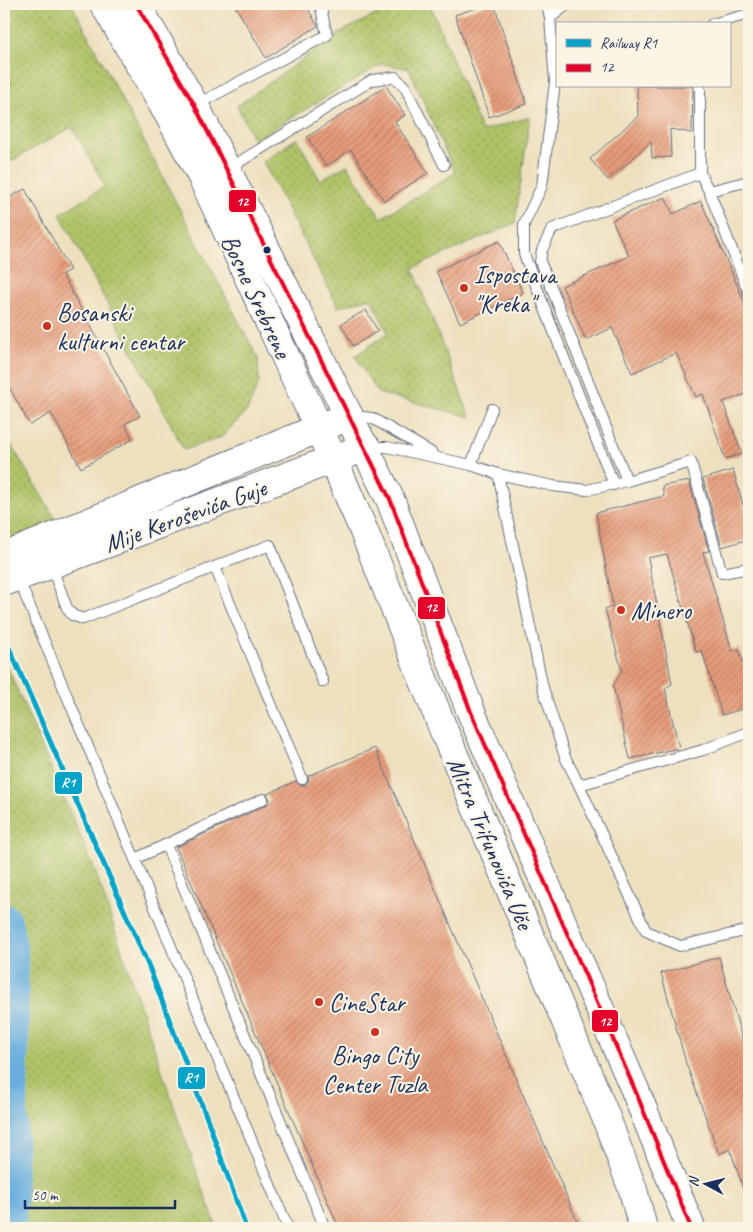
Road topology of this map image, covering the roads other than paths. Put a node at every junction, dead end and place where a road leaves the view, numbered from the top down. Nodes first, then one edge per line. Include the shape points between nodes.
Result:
1 (104, 4) edge
2 (136, 4) edge
3 (320, 4) edge
4 (547, 4) edge
5 (568, 4) edge
6 (749, 14) edge
7 (550, 18) junction
8 (719, 22) edge
9 (700, 88) edge
10 (195, 106) junction
11 (444, 165) dead end
12 (227, 169) junction
13 (700, 173) junction
14 (749, 181) edge
15 (709, 191) junction
16 (749, 293) edge
17 (492, 409) dead end
18 (349, 416) junction
19 (318, 429) junction
20 (366, 447) junction
21 (439, 457) junction
22 (334, 459) junction
23 (471, 465) junction
24 (498, 474) junction
25 (627, 481) junction
26 (614, 485) junction
27 (50, 564) junction
28 (216, 567) junction
29 (749, 568) edge
30 (8, 572) edge
31 (323, 682) dead end
32 (749, 732) edge
33 (302, 779) dead end
34 (579, 785) junction
35 (262, 799) dead end
36 (166, 845) junction
37 (135, 859) junction
38 (749, 930) edge
39 (288, 1228) edge
40 (325, 1228) edge
41 (643, 1228) edge
42 (691, 1228) edge

1 - 19 main road, Bosne Srebrene via 203,179
2 - 10 main road, Bosne Srebrene
3 - 10 lane via 328,35
4 - 7 lane
5 - 7 lane
6 - 8 lane
7 - 26 lane via 555,82 542,186 524,224 524,254
9 - 13 lane
10 - 12 main road, Bosne Srebrene
11 - 12 lane via 405,87 395,77 372,80
12 - 18 main road, Bosne Srebrene
13 - 15 lane
13 - 25 lane via 552,229 542,250 540,262
14 - 15 lane
15 - 16 lane
17 - 23 lane
18 - 19 main road, Mije Keroševića Guje
18 - 20 main road, Mitra Trifunovića Uče
18 - 21 lane via 372,418
19 - 22 main road, Bosne Srebrene
19 - 30 main road, Mije Keroševića Guje
20 - 21 lane via 387,446
20 - 22 main road, Mije Keroševića Guje
20 - 42 main road, Mitra Trifunovića Uče via 390,499 471,712 635,1090
21 - 23 lane
22 - 27 main road, Mije Keroševića Guje
22 - 41 main road, Mitra Trifunovića Uče via 444,732 605,1115 633,1190
23 - 24 lane
24 - 26 lane via 587,490
24 - 34 lane via 543,688 565,757
25 - 26 lane
25 - 29 lane via 691,462 722,573
27 - 28 lane via 67,608 72,615 83,619
27 - 30 main road, Mije Keroševića Guje
28 - 31 lane via 270,545
28 - 33 lane
30 - 37 lane
32 - 34 lane via 704,750
34 - 38 lane via 646,931 680,946
35 - 36 lane
36 - 37 lane
36 - 40 lane
37 - 39 lane

